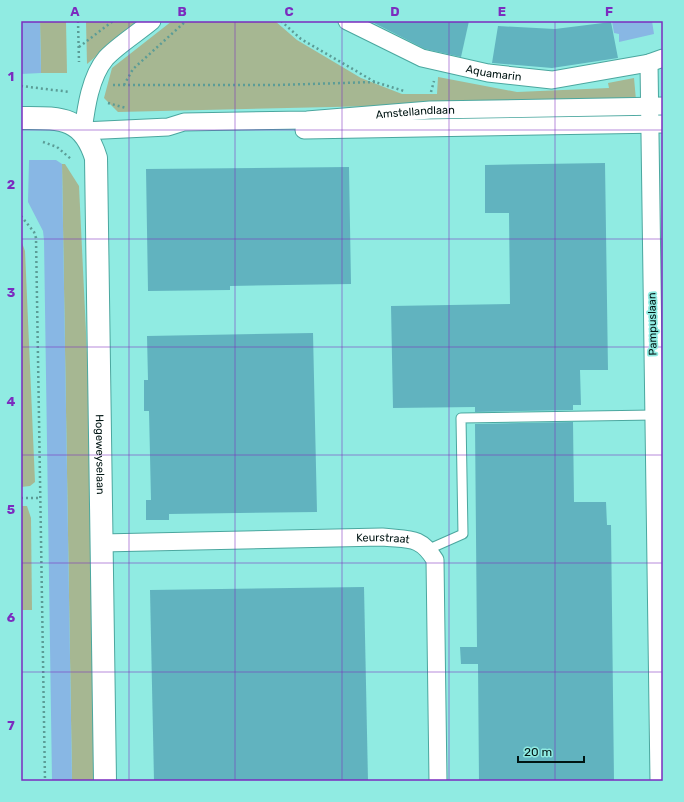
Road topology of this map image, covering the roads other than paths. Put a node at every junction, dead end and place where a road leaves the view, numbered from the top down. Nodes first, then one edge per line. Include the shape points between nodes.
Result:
1 (152, 21) edge
2 (348, 21) edge
3 (656, 60) edge
4 (656, 106) edge
5 (21, 118) edge
6 (656, 124) edge
7 (168, 127) junction
8 (83, 131) junction
9 (658, 357) edge
10 (654, 415) junction
11 (101, 543) junction
12 (428, 549) junction
13 (105, 781) edge
14 (438, 781) edge
15 (659, 781) edge

1 - 8 street via 106,58 96,75 86,108
2 - 3 street, Aquamarin via 422,58 488,73 552,80
3 - 4 street, Aquamarin
4 - 6 street, Pampuslaan
4 - 7 street, Amstellandlaan via 430,110 307,120 184,122
5 - 8 main road via 73,123
6 - 7 street, Amstellandlaan via 186,132
6 - 9 street, Pampuslaan
7 - 8 street, Amstellandlaan
8 - 11 main road, Hogeweyselaan via 92,144 98,179
9 - 10 street, Pampuslaan
10 - 12 lane via 461,418 463,534
10 - 15 street, Pampuslaan
11 - 12 street, Keurstraat via 382,537 419,540
11 - 13 main road, Hogeweyselaan
12 - 14 street via 435,560

